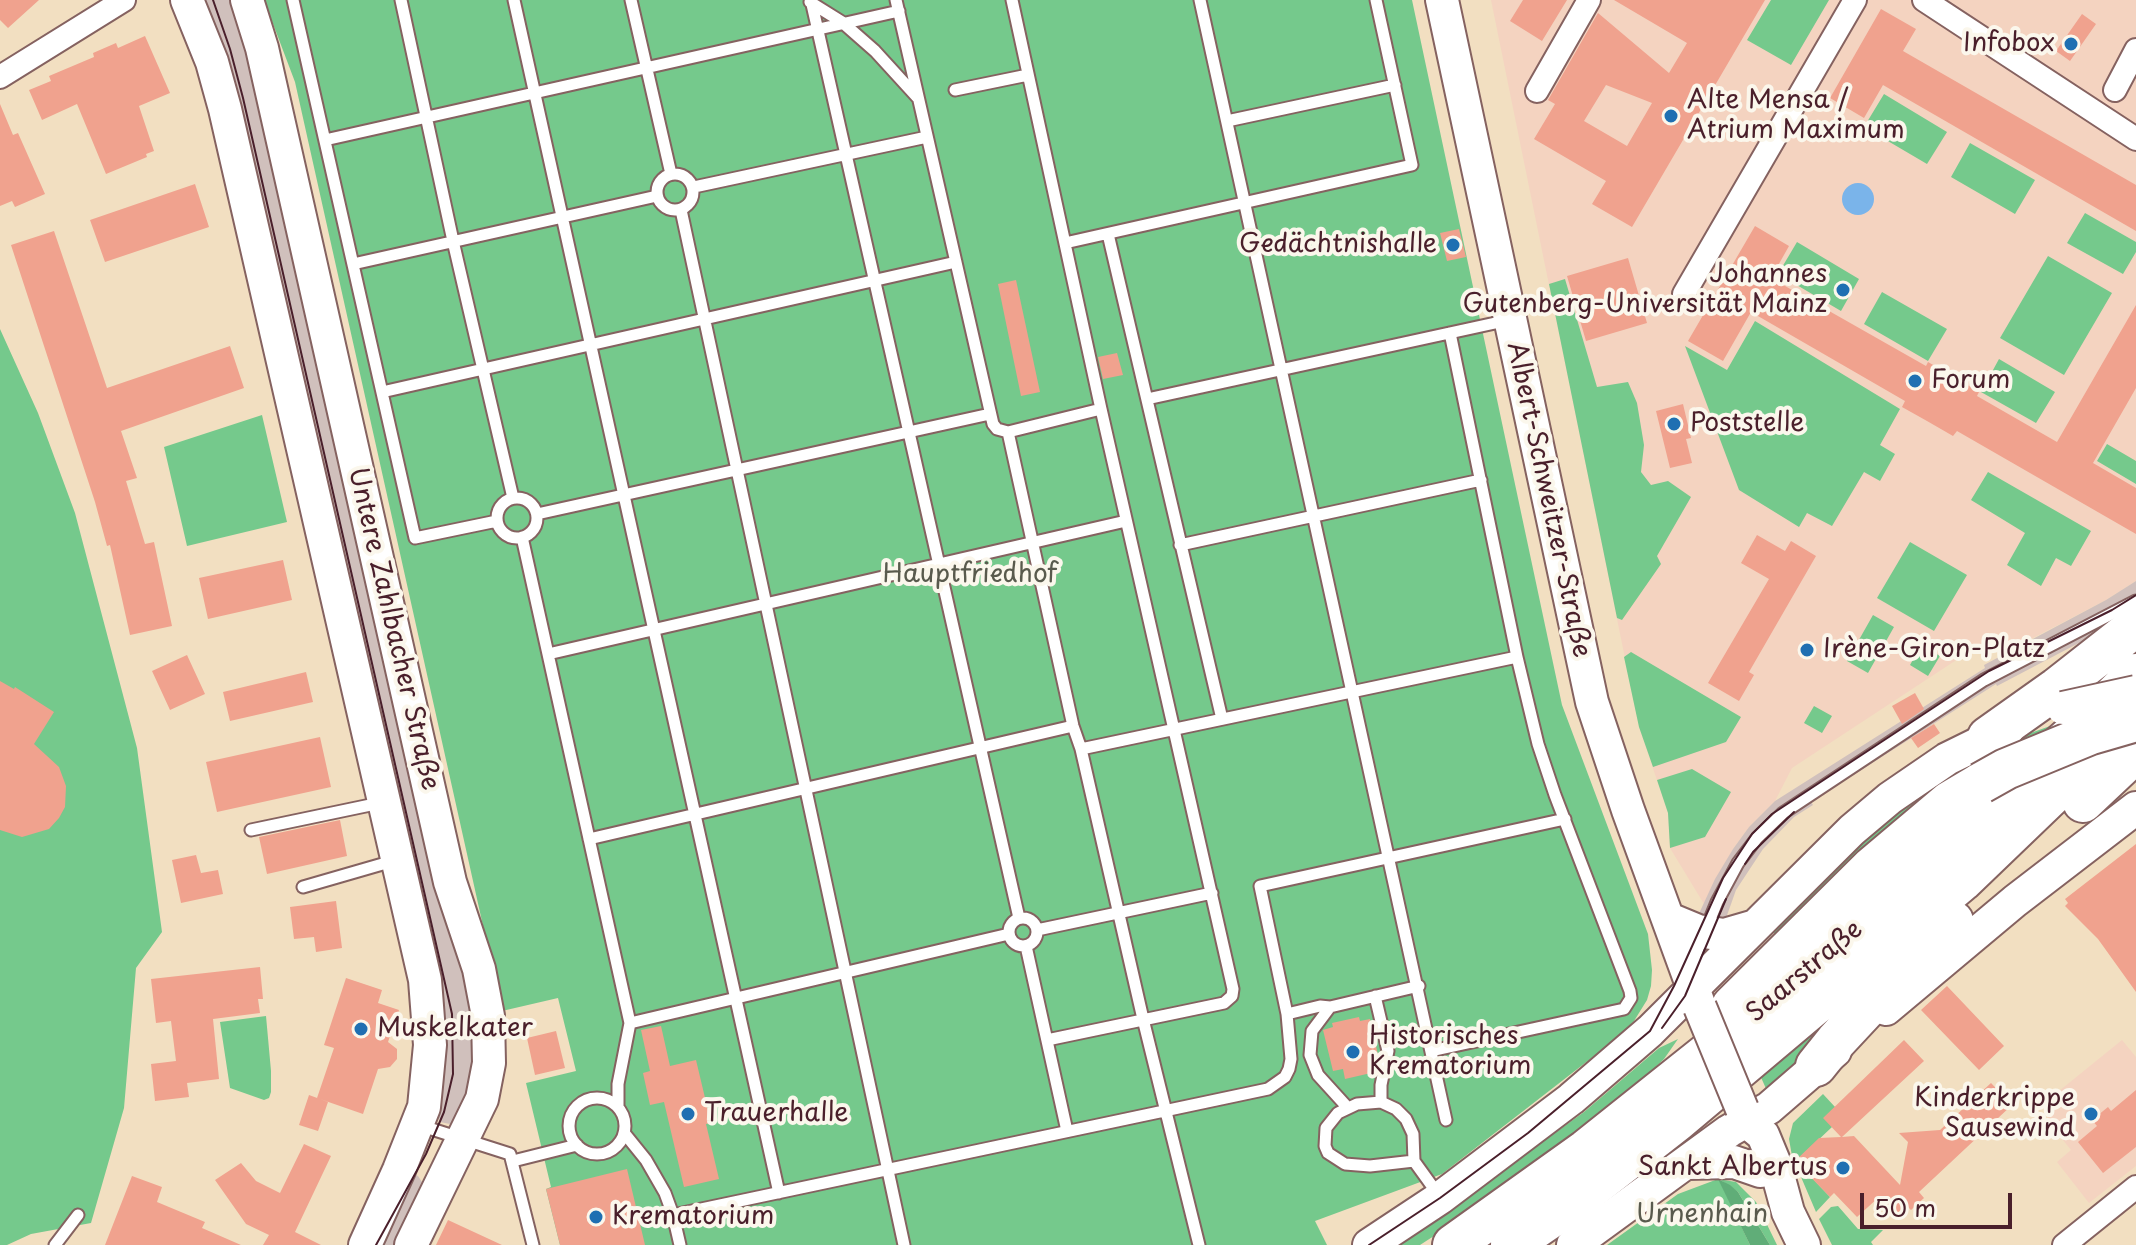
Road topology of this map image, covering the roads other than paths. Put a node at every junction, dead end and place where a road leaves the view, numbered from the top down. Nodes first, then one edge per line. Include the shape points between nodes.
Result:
1 (124, 0) edge
2 (187, 0) edge
3 (247, 0) edge
4 (293, 0) edge
5 (401, 0) edge
6 (514, 0) edge
7 (631, 0) edge
8 (1012, 0) edge
9 (1200, 0) edge
10 (1376, 0) edge
11 (1442, 0) edge
12 (1589, 0) edge
13 (1855, 0) edge
14 (1924, 0) edge
15 (810, 1) edge
16 (898, 5) edge
17 (842, 22) junction
18 (818, 28) junction
19 (2136, 50) edge
20 (648, 68) junction
21 (1028, 75) junction
22 (0, 77) edge
23 (1395, 85) junction
24 (955, 90) dead end
25 (2115, 90) dead end
26 (1537, 91) dead end
27 (535, 95) junction
28 (918, 98) junction
29 (427, 118) junction
30 (1227, 121) junction
31 (927, 137) junction
32 (2136, 139) edge
33 (325, 140) junction
34 (846, 154) junction
35 (671, 174) junction
36 (694, 187) junction
37 (657, 196) junction
38 (1244, 202) junction
39 (681, 210) junction
40 (562, 217) junction
41 (1108, 234) junction
42 (453, 241) junction
43 (1065, 243) junction
44 (956, 262) junction
45 (353, 264) junction
46 (874, 280) junction
47 (1684, 294) dead end
48 (704, 318) junction
49 (1509, 320) junction
50 (1450, 333) junction
51 (591, 344) junction
52 (483, 369) junction
53 (1281, 369) junction
54 (382, 392) junction
55 (1147, 399) junction
56 (1101, 409) junction
57 (990, 414) junction
58 (908, 431) junction
59 (1008, 432) junction
60 (737, 470) junction
61 (1481, 480) junction
62 (624, 494) junction
63 (513, 498) junction
64 (537, 514) junction
65 (1314, 516) junction
66 (497, 521) junction
67 (1126, 521) junction
68 (522, 537) junction
69 (1032, 543) junction
70 (1180, 545) junction
71 (937, 564) junction
72 (2136, 601) edge
73 (766, 605) junction
74 (2136, 626) edge
75 (654, 631) junction
76 (548, 654) junction
77 (1517, 657) junction
78 (2136, 674) edge
79 (1352, 692) junction
80 (2136, 692) edge
81 (2136, 714) edge
82 (1222, 719) junction
83 (2136, 721) edge
84 (1073, 726) junction
85 (1174, 729) junction
86 (1988, 737) junction
87 (981, 747) junction
88 (1081, 749) junction
89 (2136, 752) edge
90 (806, 788) junction
91 (384, 802) junction
92 (2136, 808) edge
93 (695, 814) junction
94 (1565, 819) junction
95 (251, 830) dead end
96 (589, 839) junction
97 (1389, 858) junction
98 (398, 860) junction
99 (303, 887) dead end
100 (1212, 893) junction
101 (1119, 913) junction
102 (1019, 918) junction
103 (1755, 926) junction
104 (1037, 930) junction
105 (1684, 930) junction
106 (1009, 934) junction
107 (1026, 946) junction
108 (846, 974) junction
109 (1419, 986) junction
110 (1694, 989) junction
111 (1375, 996) junction
112 (736, 999) junction
113 (1330, 1007) junction
114 (1287, 1014) junction
115 (1143, 1019) junction
116 (630, 1023) junction
117 (1650, 1031) junction
118 (1047, 1040) junction
119 (1431, 1051) junction
120 (1816, 1066) junction
121 (1668, 1085) junction
122 (1381, 1102) junction
123 (618, 1106) junction
124 (1348, 1108) junction
125 (1165, 1111) junction
126 (1744, 1115) junction
127 (1446, 1120) dead end
128 (418, 1124) junction
129 (1067, 1131) junction
130 (625, 1134) junction
131 (463, 1140) junction
132 (577, 1145) junction
133 (513, 1161) junction
134 (1414, 1161) junction
135 (1687, 1163) junction
136 (888, 1170) junction
137 (1760, 1171) junction
138 (2136, 1187) edge
139 (779, 1193) junction
140 (1440, 1198) junction
141 (1788, 1212) junction
142 (78, 1215) dead end
143 (673, 1215) junction
144 (55, 1245) edge
145 (365, 1245) edge
146 (411, 1245) edge
147 (533, 1245) edge
148 (680, 1245) edge
149 (904, 1245) edge
150 (1199, 1245) edge
151 (1369, 1245) edge
152 (1453, 1245) edge
153 (1511, 1245) edge
154 (1573, 1245) edge
155 (1804, 1245) edge
156 (2064, 1245) edge

1 - 22 street
2 - 91 street, Untere Zahlbacher Straße via 212,62 227,120
3 - 131 street, Untere Zahlbacher Straße via 450,882 485,992 486,1085
4 - 33 lane
5 - 29 lane
6 - 27 lane
7 - 20 lane
8 - 21 lane
9 - 30 lane
10 - 23 lane
11 - 49 street, Albert-Schweitzer-Straße
12 - 26 street
13 - 47 street
14 - 32 street
15 - 17 lane
15 - 18 lane
16 - 17 lane
16 - 28 lane
17 - 18 lane
17 - 28 lane
18 - 20 lane
18 - 34 lane
19 - 25 street
20 - 27 lane
20 - 35 lane
21 - 24 lane
21 - 43 lane
23 - 30 lane
23 - 38 lane via 1412,165
27 - 29 lane
27 - 40 lane
28 - 31 lane
29 - 33 lane
29 - 42 lane
30 - 38 lane
31 - 34 lane
31 - 44 lane
33 - 45 lane
34 - 36 lane
34 - 46 lane
35 - 36 lane via 688,178
35 - 37 lane via 658,185
36 - 39 lane via 690,203
37 - 39 lane via 669,209
37 - 40 lane
38 - 41 lane
38 - 53 lane
39 - 48 lane
40 - 42 lane
40 - 51 lane
41 - 43 lane
41 - 55 lane
42 - 45 lane
42 - 52 lane
43 - 56 lane
44 - 46 lane
44 - 57 lane
45 - 54 lane
46 - 48 lane
46 - 58 lane
48 - 51 lane
48 - 60 lane
49 - 50 lane
49 - 105 street, Albert-Schweitzer-Straße via 1592,702 1628,810
50 - 53 lane
50 - 61 lane
51 - 52 lane
51 - 62 lane
52 - 54 lane
52 - 63 lane
53 - 55 lane
53 - 65 lane
54 - 66 lane via 415,538
55 - 70 lane
56 - 59 lane
56 - 67 lane
57 - 58 lane
57 - 59 lane via 997,429
58 - 60 lane
58 - 71 lane
59 - 69 lane
60 - 62 lane
60 - 73 lane
61 - 65 lane
61 - 77 lane
62 - 64 lane
62 - 75 lane
63 - 64 lane via 526,499
63 - 66 lane via 499,509
64 - 68 lane via 532,531
65 - 70 lane
65 - 79 lane
66 - 68 lane via 508,536
67 - 69 lane
67 - 85 lane
68 - 76 lane
69 - 71 lane
69 - 84 lane
70 - 82 lane
71 - 73 lane
71 - 87 lane
72 - 105 lane via 1984,680 1790,808 1757,838
73 - 75 lane
73 - 90 lane
74 - 86 highway
75 - 76 lane
75 - 93 lane
76 - 96 lane
77 - 79 lane
77 - 94 lane via 1544,765
78 - 121 highway, Saarstraße via 1799,979
79 - 82 lane
79 - 97 lane
80 - 86 street, bridge via 2063,708
81 - 153 highway, Saarstraße via 1939,900 1677,1121
82 - 85 lane
83 - 121 highway, bridge via 2006,769 1949,802 1819,916 1730,1008
84 - 87 lane
84 - 88 lane
85 - 88 lane
85 - 100 lane
86 - 103 street via 1890,798
87 - 90 lane
87 - 102 lane
88 - 101 lane
89 - 120 highway via 1919,952
90 - 93 lane
90 - 108 lane
91 - 95 lane
91 - 98 street, Untere Zahlbacher Straße
92 - 120 street
93 - 96 lane
93 - 112 lane
94 - 97 lane
94 - 119 lane via 1630,991 1628,1006
96 - 116 lane
97 - 109 lane
97 - 114 lane via 1260,886
98 - 99 lane
98 - 128 street, Untere Zahlbacher Straße via 428,1009 429,1073
100 - 101 lane
100 - 115 lane via 1232,996 1224,1003
101 - 104 lane
101 - 115 lane
102 - 104 lane via 1029,919
102 - 106 lane
103 - 105 street via 1724,935
103 - 110 street
104 - 107 lane
105 - 110 street, Albert-Schweitzer-Straße
105 - 117 street
106 - 107 lane via 1017,945
106 - 108 lane
107 - 118 lane
108 - 112 lane
108 - 136 lane
109 - 111 lane
109 - 119 lane
110 - 117 street
110 - 126 street, Albert-Schweitzer-Straße, bridge
111 - 113 lane
111 - 122 lane via 1388,1051
112 - 116 lane
112 - 139 lane
113 - 114 lane
113 - 124 lane via 1312,1031 1310,1055 1318,1075
114 - 125 lane via 1291,1059 1277,1084
115 - 118 lane
115 - 125 lane
116 - 123 lane
117 - 140 street via 1571,1099
118 - 129 lane
119 - 127 lane
120 - 126 street via 1769,1108
121 - 152 highway, Saarstraße
122 - 124 lane
122 - 134 lane via 1410,1125
123 - 130 lane
123 - 132 lane via 600,1097 575,1108 569,1124
124 - 134 lane via 1326,1128 1325,1146 1333,1158 1359,1167
125 - 129 lane
125 - 150 lane
126 - 135 street
126 - 137 street via 1747,1144
126 - 141 street via 1763,1135
128 - 131 lane
128 - 145 street, Untere Zahlbacher Straße
129 - 136 lane
130 - 132 lane via 604,1153
130 - 143 lane via 656,1176
131 - 133 lane via 510,1154
131 - 146 street, Untere Zahlbacher Straße
132 - 133 lane
133 - 147 lane
134 - 140 lane
135 - 137 street via 1734,1162
135 - 154 street
136 - 139 lane
136 - 149 lane
137 - 141 street
138 - 156 street
139 - 143 lane
140 - 151 street
141 - 155 street
142 - 144 lane
143 - 148 lane

